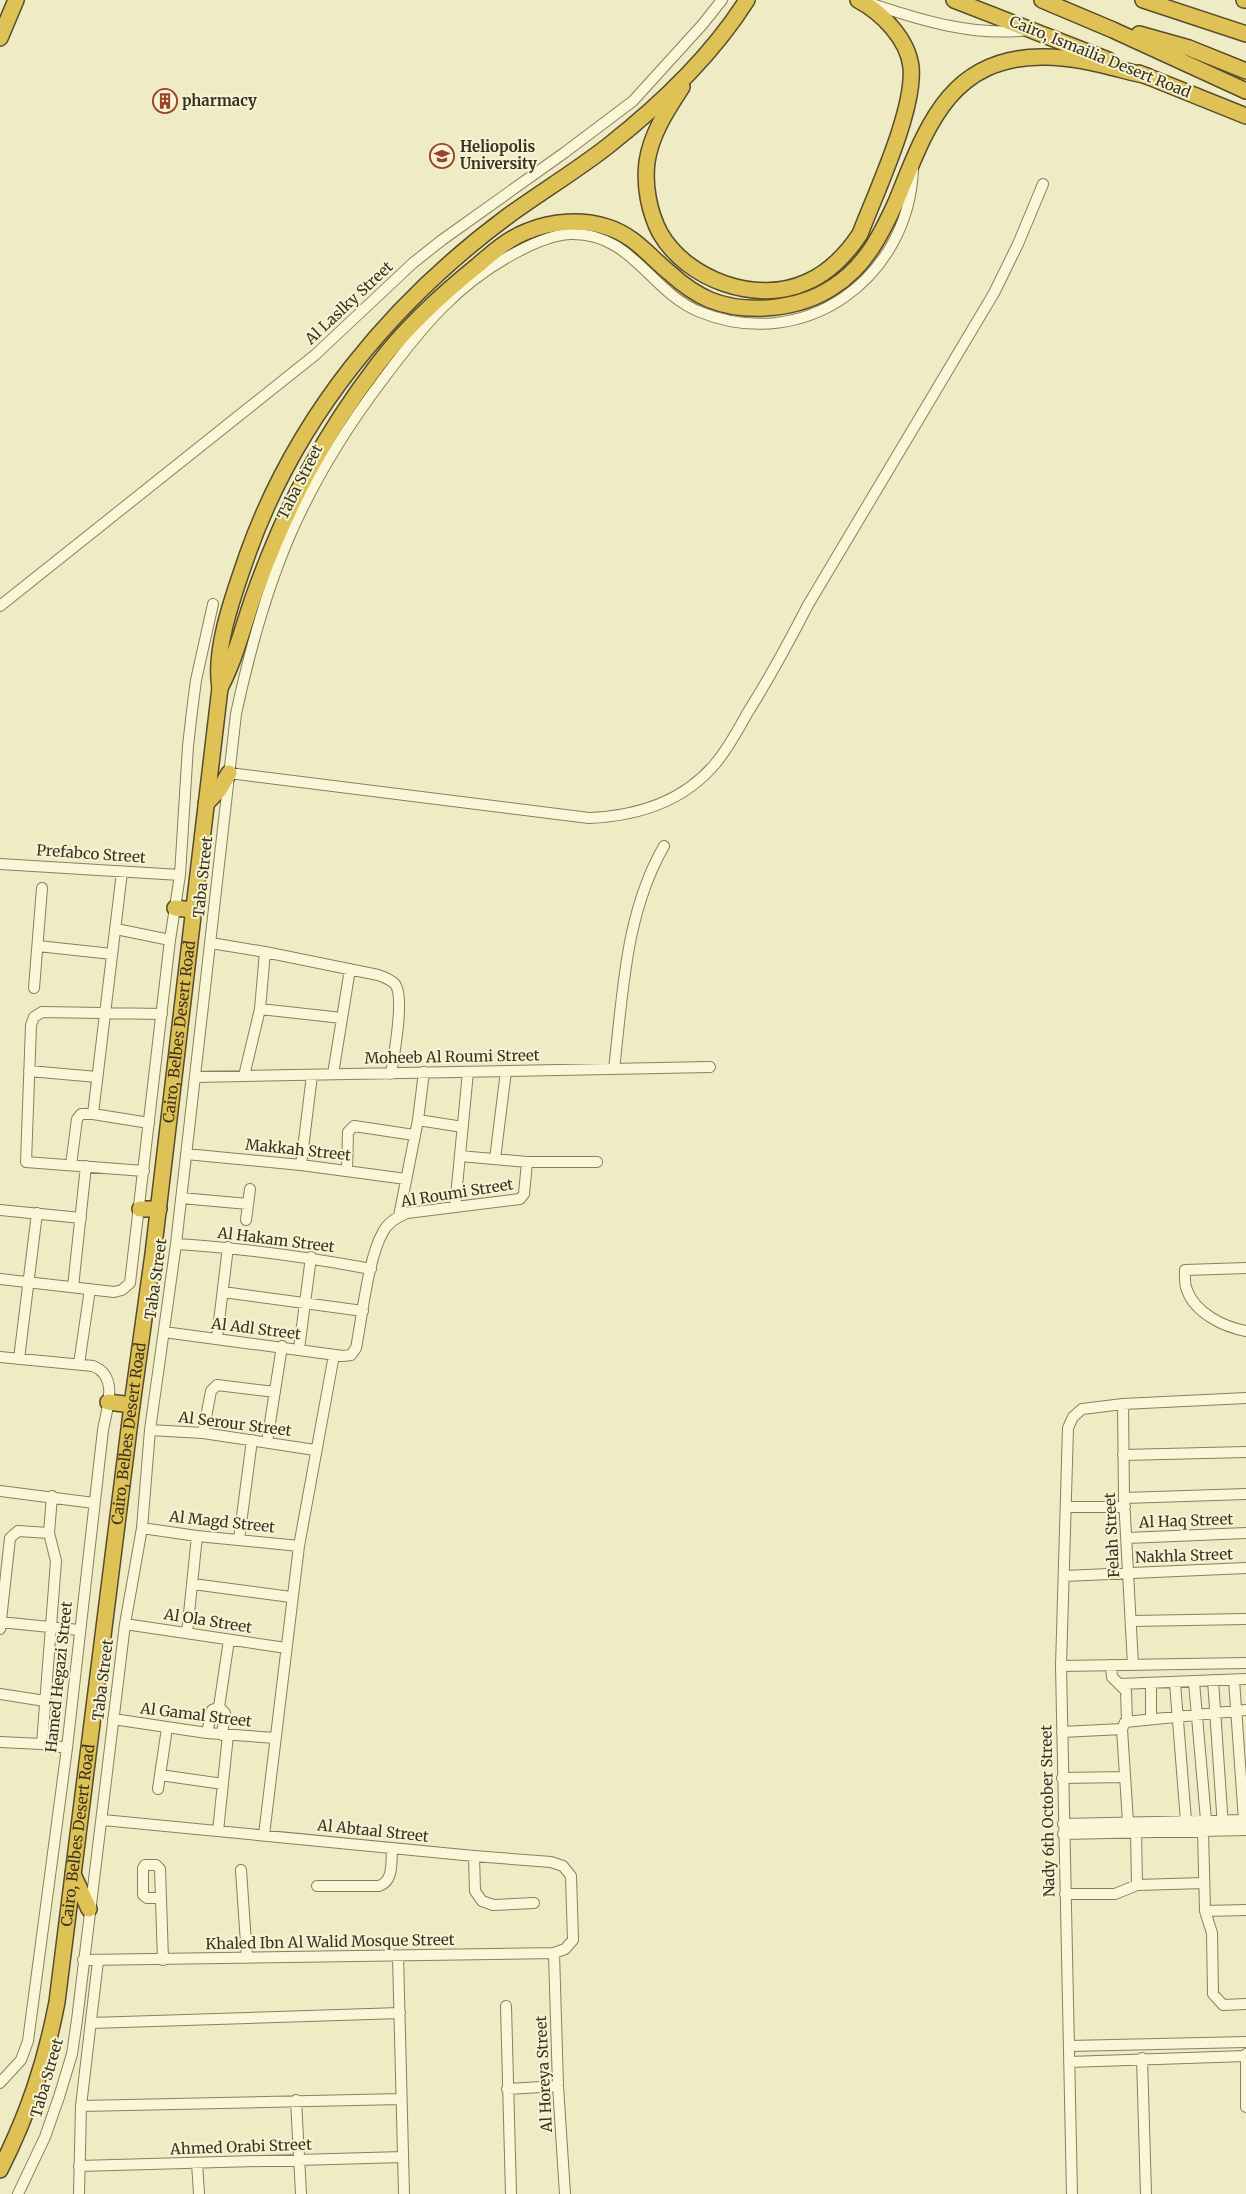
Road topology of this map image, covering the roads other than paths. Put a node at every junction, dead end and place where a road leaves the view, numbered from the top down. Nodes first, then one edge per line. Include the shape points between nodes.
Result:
1 (16, 0) edge
2 (712, 0) edge
3 (722, 0) edge
4 (746, 0) edge
5 (860, 0) edge
6 (954, 0) edge
7 (1042, 0) edge
8 (1143, 0) edge
9 (710, 16) junction
10 (1032, 30) junction
11 (1113, 30) junction
12 (1246, 34) edge
13 (0, 38) edge
14 (693, 70) junction
15 (1246, 71) edge
16 (1146, 76) junction
17 (1246, 91) edge
18 (1246, 116) edge
19 (1043, 184) dead end
20 (406, 339) junction
21 (212, 604) dead end
22 (0, 606) edge
23 (220, 688) junction
24 (229, 773) junction
25 (206, 804) junction
26 (664, 846) dead end
27 (0, 864) edge
28 (122, 872) junction
29 (180, 875) junction
30 (42, 888) dead end
31 (175, 908) junction
32 (194, 910) junction
33 (116, 929) junction
34 (170, 940) junction
35 (211, 943) junction
36 (38, 946) junction
37 (265, 952) junction
38 (112, 954) junction
39 (350, 969) junction
40 (34, 988) dead end
41 (260, 1008) junction
42 (105, 1012) junction
43 (162, 1014) junction
44 (342, 1018) junction
45 (710, 1067) dead end
46 (614, 1069) junction
47 (29, 1071) junction
48 (506, 1071) junction
49 (424, 1072) junction
50 (468, 1072) junction
51 (312, 1074) junction
52 (333, 1074) junction
53 (391, 1074) junction
54 (244, 1076) junction
55 (97, 1077) junction
56 (195, 1077) junction
57 (93, 1114) junction
58 (418, 1120) junction
59 (150, 1123) junction
60 (463, 1127) junction
61 (414, 1135) junction
62 (186, 1154) junction
63 (460, 1156) junction
64 (495, 1159) junction
65 (527, 1162) junction
66 (596, 1162) dead end
67 (71, 1165) junction
68 (301, 1165) junction
69 (86, 1166) junction
70 (144, 1171) junction
71 (347, 1171) junction
72 (406, 1179) junction
73 (250, 1189) dead end
74 (181, 1198) junction
75 (248, 1204) junction
76 (455, 1207) junction
77 (140, 1208) junction
78 (159, 1209) junction
79 (0, 1210) edge
80 (36, 1213) junction
81 (399, 1216) junction
82 (81, 1218) junction
83 (246, 1220) dead end
84 (176, 1244) junction
85 (228, 1247) junction
86 (311, 1257) junction
87 (1246, 1268) edge
88 (371, 1269) junction
89 (0, 1279) edge
90 (28, 1282) junction
91 (73, 1287) junction
92 (90, 1289) junction
93 (223, 1292) junction
94 (305, 1302) junction
95 (363, 1311) junction
96 (1246, 1331) edge
97 (164, 1332) junction
98 (218, 1338) junction
99 (282, 1346) junction
100 (299, 1349) junction
101 (339, 1355) junction
102 (0, 1357) edge
103 (19, 1359) junction
104 (79, 1364) junction
105 (275, 1392) junction
106 (1246, 1398) edge
107 (108, 1402) junction
108 (1123, 1404) junction
109 (132, 1405) junction
110 (150, 1430) junction
111 (203, 1432) junction
112 (252, 1440) junction
113 (267, 1442) junction
114 (315, 1450) junction
115 (1246, 1452) edge
116 (1123, 1455) junction
117 (0, 1491) edge
118 (1246, 1494) edge
119 (52, 1496) junction
120 (94, 1502) junction
121 (1124, 1503) junction
122 (1066, 1507) junction
123 (142, 1528) junction
124 (50, 1533) junction
125 (1246, 1533) edge
126 (198, 1536) junction
127 (1127, 1538) junction
128 (239, 1539) junction
129 (299, 1546) junction
130 (1246, 1568) edge
131 (1129, 1573) junction
132 (1064, 1576) junction
133 (193, 1584) junction
134 (292, 1597) junction
135 (1246, 1619) edge
136 (1132, 1621) junction
137 (0, 1624) edge
138 (125, 1624) junction
139 (51, 1627) junction
140 (79, 1630) junction
141 (187, 1633) junction
142 (229, 1640) junction
143 (286, 1648) junction
144 (1246, 1663) edge
145 (1111, 1665) junction
146 (1133, 1665) junction
147 (1061, 1666) junction
148 (1246, 1679) edge
149 (1213, 1680) junction
150 (1234, 1680) junction
151 (1194, 1682) junction
152 (1151, 1683) junction
153 (1175, 1683) junction
154 (1119, 1684) junction
155 (0, 1694) edge
156 (45, 1701) junction
157 (219, 1707) junction
158 (1246, 1710) edge
159 (1235, 1711) junction
160 (1216, 1713) junction
161 (1198, 1714) junction
162 (1178, 1716) junction
163 (113, 1719) junction
164 (1151, 1719) junction
165 (1125, 1725) junction
166 (167, 1728) junction
167 (1062, 1732) junction
168 (207, 1733) junction
169 (225, 1735) junction
170 (275, 1738) junction
171 (0, 1742) edge
172 (42, 1744) junction
173 (67, 1748) junction
174 (160, 1775) junction
175 (1125, 1777) junction
176 (1062, 1778) junction
177 (223, 1784) junction
178 (158, 1789) dead end
179 (103, 1820) junction
180 (1206, 1820) junction
181 (1186, 1821) junction
182 (1128, 1822) junction
183 (1245, 1823) edge
184 (1223, 1825) junction
185 (1063, 1829) junction
186 (218, 1831) junction
187 (1203, 1831) junction
188 (1136, 1832) junction
189 (264, 1835) junction
190 (392, 1848) junction
191 (474, 1856) junction
192 (241, 1870) dead end
193 (72, 1873) junction
194 (1204, 1883) junction
195 (1137, 1885) junction
196 (317, 1886) dead end
197 (1065, 1894) junction
198 (161, 1898) dead end
199 (534, 1903) dead end
200 (89, 1908) junction
201 (1246, 1910) edge
202 (1205, 1912) junction
203 (554, 1953) junction
204 (398, 1956) junction
205 (247, 1958) junction
206 (83, 1960) junction
207 (163, 1960) junction
208 (98, 1961) junction
209 (1246, 2004) edge
210 (506, 2006) dead end
211 (400, 2013) junction
212 (91, 2023) junction
213 (1246, 2042) edge
214 (1069, 2046) junction
215 (1246, 2056) edge
216 (1142, 2058) junction
217 (1069, 2062) junction
218 (0, 2083) edge
219 (558, 2086) junction
220 (507, 2089) junction
221 (401, 2099) junction
222 (296, 2100) junction
223 (81, 2106) junction
224 (1246, 2107) edge
225 (403, 2157) junction
226 (298, 2160) junction
227 (197, 2163) junction
228 (79, 2166) junction
229 (0, 2170) edge
230 (18, 2194) edge
231 (79, 2194) edge
232 (199, 2194) edge
233 (301, 2194) edge
234 (404, 2194) edge
235 (511, 2194) edge
236 (565, 2194) edge
237 (1072, 2194) edge
238 (1146, 2194) edge

1 - 13 highway
2 - 9 street
3 - 9 street, Al Laslky Street
4 - 14 highway via 722,36
5 - 10 street via 969,30 1001,33
5 - 14 highway via 894,31 908,57 911,79 904,118 860,234 828,271 806,283 775,291 723,283 700,273 661,233 651,211 646,182 647,162 663,117
6 - 10 highway, Cairo, Ismailia Desert Road
7 - 11 highway, Cairo, Ismailia Desert Road
8 - 12 highway
9 - 22 street, Al Laslky Street via 633,101 413,263 315,355
10 - 16 highway, Cairo, Ismailia Desert Road
11 - 15 highway via 1171,42
11 - 17 highway, Cairo, Ismailia Desert Road
14 - 23 highway via 608,146 468,247 408,302 338,384 300,440 265,509 238,581 219,657
16 - 18 highway, Cairo, Ismailia Desert Road
16 - 20 highway via 1070,59 1042,57 995,64 959,85 931,124 876,243 858,267 834,287 804,301 776,307 731,306 712,301 690,289 642,246 626,236 607,227 567,222 547,225 510,240 466,274
19 - 24 street via 994,293 808,605 784,654 722,755 686,790 663,803 629,814 589,818
20 - 23 highway via 348,405 297,490 256,589 229,672
20 - 24 street, Taba Street via 330,454 289,537 249,652 236,714
21 - 29 street via 188,737
23 - 25 highway, Cairo, Belbes Desert Road
24 - 25 highway
24 - 35 street, Taba Street
25 - 32 highway, Cairo, Belbes Desert Road
26 - 46 street via 648,877 634,922
27 - 28 street, Prefabco Street
28 - 29 street, Prefabco Street
28 - 33 street
29 - 31 street
30 - 36 street
31 - 32 highway
31 - 34 street
32 - 78 highway, Cairo, Belbes Desert Road
33 - 34 street
33 - 38 street
34 - 43 street
35 - 37 street
35 - 56 street, Taba Street
36 - 38 street
36 - 40 street
37 - 39 street
37 - 41 street
38 - 42 street
39 - 44 street
39 - 53 street via 388,978 398,989 400,998
41 - 44 street
41 - 54 street
42 - 43 street
42 - 47 street via 38,1014 31,1025
42 - 55 street
43 - 59 street
44 - 52 street
45 - 46 street, Moheeb Al Roumi Street
46 - 48 street, Moheeb Al Roumi Street
47 - 55 street
47 - 67 street via 26,1162
48 - 50 street, Moheeb Al Roumi Street
48 - 64 street
49 - 50 street, Moheeb Al Roumi Street
49 - 53 street, Moheeb Al Roumi Street
49 - 58 street
50 - 60 street
51 - 52 street, Moheeb Al Roumi Street
51 - 54 street, Moheeb Al Roumi Street
51 - 68 street
52 - 53 street, Moheeb Al Roumi Street
54 - 56 street, Moheeb Al Roumi Street
55 - 57 street
56 - 62 street, Taba Street
57 - 59 street
57 - 67 street via 84,1113 77,1119
58 - 60 street
58 - 61 street
59 - 70 street
60 - 63 street
61 - 71 street via 354,1126 348,1132
61 - 72 street
62 - 68 street, Makkah Street
62 - 74 street, Taba Street
63 - 64 street
63 - 76 street
64 - 65 street
65 - 66 street
65 - 76 street, Al Roumi Street via 524,1194 520,1199
67 - 69 street
68 - 71 street, Makkah Street
69 - 70 street
69 - 82 street
70 - 77 street
71 - 72 street, Makkah Street
72 - 81 street
73 - 75 street
74 - 75 street
74 - 84 street, Taba Street
75 - 83 street
76 - 81 street, Al Roumi Street
77 - 78 highway
77 - 92 street via 130,1283 114,1292
78 - 109 highway, Cairo, Belbes Desert Road
79 - 80 street
80 - 82 street
80 - 90 street
81 - 88 street, Al Roumi Street via 383,1232
82 - 91 street
84 - 85 street, Al Hakam Street
84 - 97 street, Taba Street
85 - 86 street, Al Hakam Street
85 - 93 street
86 - 88 street, Al Hakam Street
86 - 94 street
87 - 96 street via 1185,1270 1186,1287 1196,1305 1226,1326
88 - 95 street, Al Roumi Street
89 - 90 street
90 - 91 street
90 - 103 street
91 - 92 street
92 - 104 street
93 - 94 street
93 - 98 street
94 - 95 street
94 - 100 street
95 - 101 street, Al Roumi Street via 356,1348 351,1355
97 - 98 street, Al Adl Street
97 - 110 street, Taba Street
98 - 99 street, Al Adl Street
99 - 100 street, Al Adl Street
99 - 105 street
100 - 101 street, Al Adl Street
101 - 114 street
102 - 103 street, Hamed Hegazi Street
103 - 104 street, Hamed Hegazi Street
104 - 107 street, Hamed Hegazi Street via 93,1366 105,1373 109,1380
105 - 111 street via 217,1385 211,1391
105 - 113 street
106 - 108 street
107 - 109 highway
107 - 120 street, Hamed Hegazi Street
108 - 116 street, Felah Street
108 - 122 street, Nady 6th October Street via 1082,1409 1073,1417 1068,1428
109 - 193 highway, Cairo, Belbes Desert Road
110 - 111 street, Al Serour Street
110 - 123 street, Taba Street
111 - 112 street, Al Serour Street
112 - 113 street, Al Serour Street
112 - 128 street
113 - 114 street, Al Serour Street
114 - 129 street
115 - 116 street
116 - 121 street, Felah Street
117 - 119 street
118 - 121 street
119 - 120 street
119 - 124 street
120 - 140 street, Hamed Hegazi Street
121 - 122 street
121 - 127 street, Felah Street
122 - 132 street, Nady 6th October Street
123 - 126 street, Al Magd Street
123 - 138 street, Taba Street
124 - 137 street via 18,1531 10,1538
124 - 139 street via 56,1561
125 - 127 street, Al Haq Street
126 - 128 street, Al Magd Street
126 - 133 street
127 - 131 street, Felah Street
128 - 129 street, Al Magd Street
129 - 134 street
130 - 131 street, Nakhla Street
131 - 132 street, Nakhla Street
131 - 136 street, Felah Street
132 - 147 street, Nady 6th October Street
133 - 134 street
133 - 141 street
134 - 143 street
135 - 136 street
136 - 146 street, Felah Street
137 - 139 street
138 - 141 street, Al Ola Street
138 - 163 street, Taba Street
139 - 140 street
139 - 156 street
140 - 173 street, Hamed Hegazi Street
141 - 142 street, Al Ola Street
142 - 143 street, Al Ola Street
142 - 157 street
143 - 170 street
144 - 146 street
145 - 146 street
145 - 147 street
145 - 154 street via 1112,1677
147 - 167 street, Nady 6th October Street
148 - 150 street
149 - 150 street
149 - 151 street
149 - 160 street
150 - 159 street
151 - 153 street
151 - 161 street
152 - 153 street
152 - 154 street
152 - 164 street
153 - 162 street
154 - 165 street via 1126,1691
155 - 156 street
156 - 172 street
157 - 168 street via 212,1710
157 - 169 street via 225,1713
158 - 159 street
159 - 160 street
159 - 183 street
160 - 161 street
160 - 184 street
161 - 162 street
161 - 180 street
162 - 164 street
162 - 181 street
163 - 166 street, Al Gamal Street
163 - 179 street, Taba Street
164 - 165 street
165 - 167 street
165 - 175 street
166 - 168 street, Al Gamal Street
166 - 174 street
167 - 176 street, Nady 6th October Street
168 - 169 street, Al Gamal Street
169 - 170 street, Al Gamal Street
169 - 177 street
170 - 189 street
171 - 172 street
172 - 173 street
173 - 218 street, Hamed Hegazi Street via 28,2041 21,2060
174 - 177 street
174 - 178 street
175 - 176 street
175 - 182 street
176 - 185 street, Nady 6th October Street
177 - 186 street
179 - 186 street, Al Abtaal Street
179 - 200 street, Taba Street
180 - 181 street
180 - 184 street
181 - 182 street
182 - 185 street
183 - 184 street
184 - 187 street
185 - 188 street
185 - 197 street, Nady 6th October Street
186 - 189 street, Al Abtaal Street
187 - 188 street
187 - 194 street
188 - 195 street
189 - 190 street, Al Abtaal Street
190 - 191 street, Al Abtaal Street
190 - 196 street via 390,1876 384,1885
191 - 199 street via 475,1891 482,1901 493,1905
191 - 203 street, Al Abtaal Street via 551,1862 563,1866 571,1876 573,1940 566,1949
192 - 205 street
193 - 200 highway
193 - 229 highway, Cairo, Belbes Desert Road via 57,2002 47,2049 25,2115
194 - 195 street
194 - 202 street
195 - 197 street via 1114,1894
197 - 214 street, Nady 6th October Street
198 - 207 street
200 - 206 street, Taba Street
201 - 202 street
202 - 209 street via 1212,1933 1214,1994 1224,2005
203 - 204 street, Khaled Ibn Al Walid Mosque Street
203 - 219 street, Al Horeya Street
204 - 205 street, Khaled Ibn Al Walid Mosque Street
204 - 211 street
205 - 207 street, Khaled Ibn Al Walid Mosque Street
206 - 208 street, Khaled Ibn Al Walid Mosque Street
206 - 230 street, Taba Street via 72,2054 45,2138
207 - 208 street, Khaled Ibn Al Walid Mosque Street
208 - 212 street
210 - 220 street
211 - 212 street
211 - 221 street
212 - 223 street
213 - 214 street
214 - 217 street, Nady 6th October Street
215 - 216 street
215 - 224 street
216 - 217 street
216 - 238 street
217 - 237 street, Nady 6th October Street
219 - 220 street
219 - 236 street, Al Horeya Street
220 - 235 street
221 - 222 street
221 - 225 street
222 - 223 street
222 - 226 street
223 - 228 street
225 - 226 street, Ahmed Orabi Street
225 - 234 street
226 - 227 street, Ahmed Orabi Street
226 - 233 street
227 - 228 street, Ahmed Orabi Street
227 - 232 street
228 - 231 street

